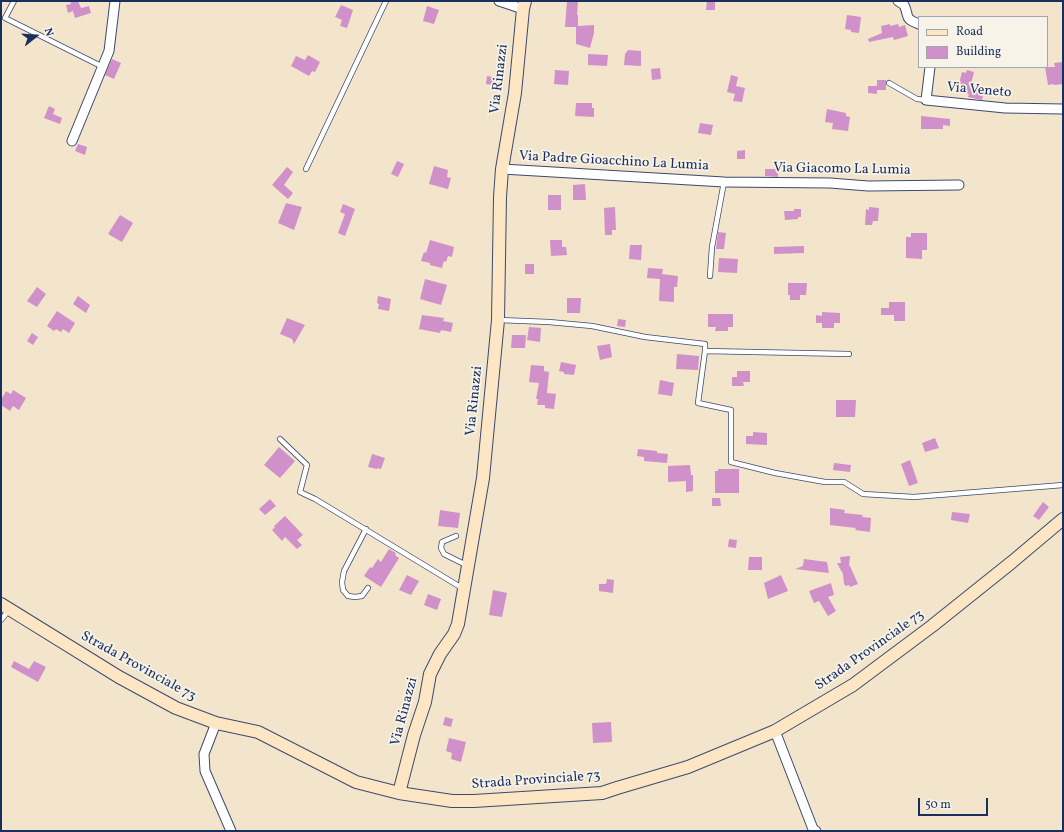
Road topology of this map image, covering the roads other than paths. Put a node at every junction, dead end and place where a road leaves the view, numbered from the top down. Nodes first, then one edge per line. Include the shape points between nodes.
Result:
1 (14, 1) edge
2 (116, 1) edge
3 (386, 1) edge
4 (499, 1) edge
5 (898, 1) edge
6 (524, 5) edge
7 (918, 24) edge
8 (103, 67) junction
9 (930, 68) edge
10 (889, 83) dead end
11 (926, 100) junction
12 (1063, 109) edge
13 (72, 141) dead end
14 (306, 168) dead end
15 (502, 169) junction
16 (724, 182) junction
17 (959, 185) dead end
18 (710, 276) dead end
19 (498, 320) junction
20 (705, 352) junction
21 (849, 354) dead end
22 (280, 439) dead end
23 (1063, 485) edge
24 (1063, 519) edge
25 (366, 529) junction
26 (456, 536) dead end
27 (468, 566) junction
28 (368, 588) dead end
29 (464, 589) junction
30 (5, 607) edge
31 (1, 620) edge
32 (216, 723) junction
33 (775, 731) junction
34 (399, 793) junction
35 (231, 831) edge
36 (816, 831) edge

1 - 8 lane via 6,18
2 - 8 street via 109,51
3 - 14 lane
4 - 6 street
5 - 7 street via 904,5 906,16
6 - 15 street, Via Rinazzi via 515,93
8 - 13 street
9 - 11 street, Via Veneto
10 - 11 lane
11 - 12 street, Via Veneto via 1005,108
15 - 16 street, Via Padre Gioacchino La Lumia
15 - 19 street, Via Rinazzi
16 - 17 street, Via Giacomo La Lumia via 868,186
16 - 18 lane via 712,247
19 - 20 lane via 592,326 645,337 705,344
19 - 27 street, Via Rinazzi via 483,478
20 - 21 lane
20 - 23 lane via 698,403 731,410 731,462 825,482 844,482 863,494 914,497
22 - 25 lane via 307,465 300,492
24 - 33 street, Strada Provinciale 73 via 932,626 853,685
25 - 28 lane via 344,571 342,582 343,590 348,596 362,596
25 - 29 lane
26 - 27 lane via 442,542 440,548 444,554
27 - 29 street, Via Rinazzi
29 - 34 street, Via Rinazzi via 456,629 430,674 425,702
30 - 31 lane
30 - 32 street, Strada Provinciale 73 via 119,677 170,705
32 - 34 street, Strada Provinciale 73 via 258,732 356,782
32 - 35 street via 204,754 205,771
33 - 34 street, Strada Provinciale 73 via 688,766 602,792 474,801 452,801
33 - 36 street via 813,829

